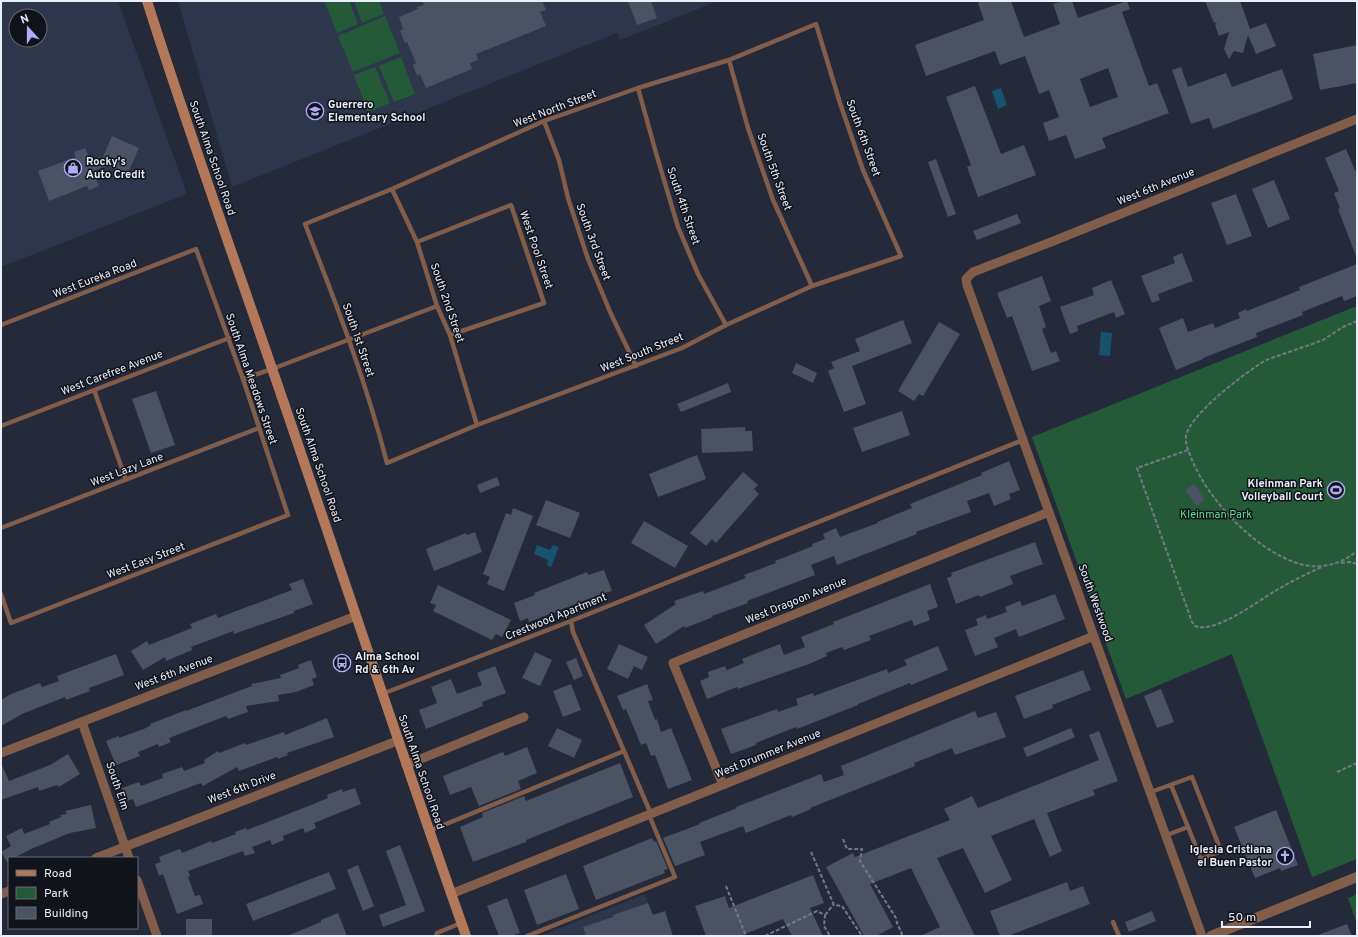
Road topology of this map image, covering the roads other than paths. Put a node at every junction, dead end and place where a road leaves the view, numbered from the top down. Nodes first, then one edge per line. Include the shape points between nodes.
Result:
1 (147, 1) edge
2 (816, 24) joint
3 (729, 60) junction
4 (638, 88) junction
5 (1357, 119) edge
6 (544, 120) junction
7 (392, 189) junction
8 (305, 224) joint
9 (417, 242) junction
10 (196, 249) joint
11 (901, 256) joint
12 (966, 278) joint
13 (812, 286) junction
14 (437, 306) junction
15 (1, 325) edge
16 (726, 325) junction
17 (450, 334) junction
18 (229, 338) junction
19 (350, 340) junction
20 (636, 366) junction
21 (272, 369) junction
22 (243, 379) junction
23 (94, 390) junction
24 (477, 425) junction
25 (1, 426) edge
26 (259, 428) junction
27 (1023, 440) junction
28 (386, 463) joint
29 (126, 480) junction
30 (1050, 512) junction
31 (288, 515) joint
32 (1, 528) edge
33 (1, 594) edge
34 (356, 616) junction
35 (571, 621) junction
36 (1094, 636) junction
37 (382, 694) junction
38 (524, 717) dead end
39 (82, 722) junction
40 (397, 741) junction
41 (624, 751) junction
42 (1, 753) edge
43 (406, 765) junction
44 (723, 785) junction
45 (1171, 785) junction
46 (1151, 792) junction
47 (650, 814) junction
48 (1188, 827) junction
49 (429, 831) junction
50 (1167, 835) junction
51 (126, 847) junction
52 (99, 857) edge
53 (130, 857) edge
54 (1357, 877) edge
55 (138, 883) edge
56 (451, 894) junction
57 (1113, 922) dead end
58 (461, 923) junction
59 (157, 936) edge
60 (436, 936) edge
61 (466, 936) edge
62 (527, 936) edge
63 (1119, 936) edge
64 (1202, 936) edge
65 (1211, 936) edge

1 - 21 main road, South Alma School Road
2 - 3 lane, West North Street
2 - 11 lane, South 6th Street via 863,170
3 - 4 lane, West North Street
3 - 13 lane, South 5th Street via 748,128 773,200
4 - 6 lane, West North Street
4 - 16 lane, South 4th Street via 678,227 698,274
5 - 12 street, West 6th Avenue via 973,272
6 - 7 lane, West North Street
6 - 20 lane, South 3rd Street via 559,160 568,198 588,259
7 - 8 lane, West North Street
7 - 9 lane, South 2nd Street
8 - 19 lane, South 1st Street
9 - 14 lane, South 2nd Street
9 - 17 lane, West Pool Street via 511,205 544,303
10 - 15 lane, West Eureka Road
10 - 18 lane, South Alma Meadows Street
11 - 13 lane, West South Street
12 - 27 street, South Westwood
13 - 16 lane, West South Street
14 - 17 lane, South 2nd Street
14 - 19 lane
16 - 20 lane, West South Street via 682,348
17 - 24 lane, South 2nd Street
18 - 22 lane, South Alma Meadows Street
18 - 23 lane, West Carefree Avenue
19 - 21 lane
19 - 28 lane, South 1st Street via 376,420
20 - 24 lane, West South Street
21 - 22 lane
21 - 34 main road, South Alma School Road
22 - 26 lane, South Alma Meadows Street
23 - 25 lane, West Carefree Avenue
23 - 29 lane
24 - 28 lane, West South Street
26 - 29 lane, West Lazy Lane
26 - 31 lane, South Alma Meadows Street
27 - 30 street, South Westwood
27 - 35 lane, Crestwood Apartment
29 - 32 lane, West Lazy Lane
30 - 36 street, South Westwood
30 - 44 street, West Dragoon Avenue via 673,664
31 - 33 lane, West Easy Street via 11,623
34 - 37 main road, South Alma School Road
34 - 39 street, West 6th Avenue
35 - 37 lane, Crestwood Apartment
35 - 41 lane via 573,632
36 - 44 street, West Drummer Avenue
36 - 46 street, South Westwood
37 - 40 main road, South Alma School Road
38 - 43 street
39 - 42 street, West 6th Avenue
39 - 51 street, South Elm
40 - 43 main road, South Alma School Road
40 - 51 street, West 6th Drive
41 - 47 lane
41 - 49 lane
43 - 49 main road, South Alma School Road
44 - 47 street, West Drummer Avenue
45 - 46 lane
45 - 48 lane
45 - 48 lane via 1192,776 1221,851 1201,859
46 - 50 street, South Westwood
47 - 56 street, West Drummer Avenue
47 - 62 lane via 675,877
48 - 50 lane
49 - 56 main road, South Alma School Road
50 - 64 street, South Westwood
51 - 52 street, West 6th Drive
51 - 53 street, South Elm
54 - 65 street
55 - 59 street
56 - 58 main road, South Alma School Road
57 - 63 lane
58 - 60 lane via 437,933
58 - 61 main road, South Alma School Road

